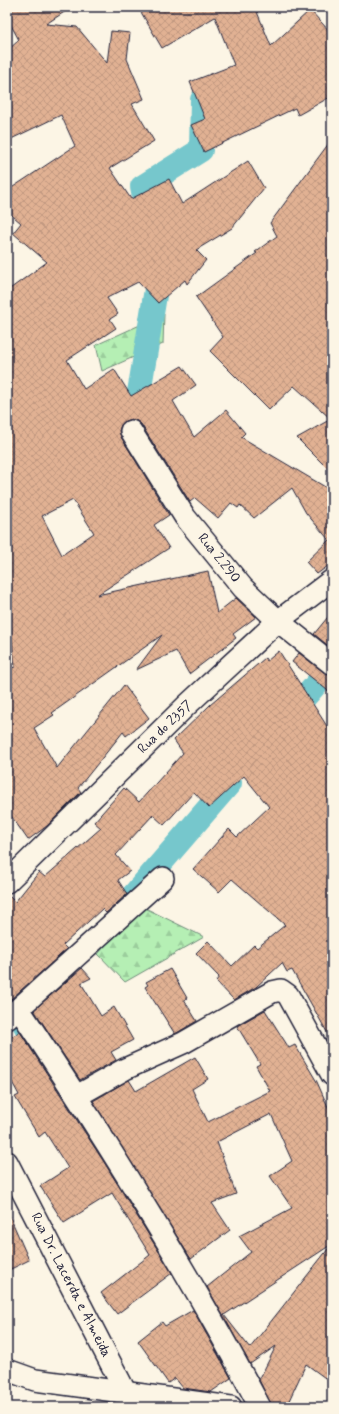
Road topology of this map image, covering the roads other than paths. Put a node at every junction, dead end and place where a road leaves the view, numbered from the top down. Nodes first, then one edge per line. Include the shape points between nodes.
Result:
1 (131, 431) dead end
2 (332, 580) edge
3 (278, 622) junction
4 (332, 664) edge
5 (163, 878) dead end
6 (7, 882) edge
7 (13, 1014) edge
8 (332, 1076) edge
9 (77, 1096) junction
10 (7, 1162) edge
11 (7, 1370) edge
12 (132, 1400) edge
13 (231, 1407) edge
14 (260, 1407) edge

1 - 3 street, Rua 2.290 via 185,517 243,588
2 - 3 street, Rua do 2357
3 - 4 street, Rua 2.290
3 - 6 street, Rua do 2357 via 186,706
5 - 7 street
7 - 9 street
8 - 9 street via 288,995 281,990 272,992 183,1043 125,1069
9 - 14 street via 222,1335
10 - 12 street, Rua Dr. Lacerda e Almeida
11 - 12 street via 35,1380
12 - 13 street

